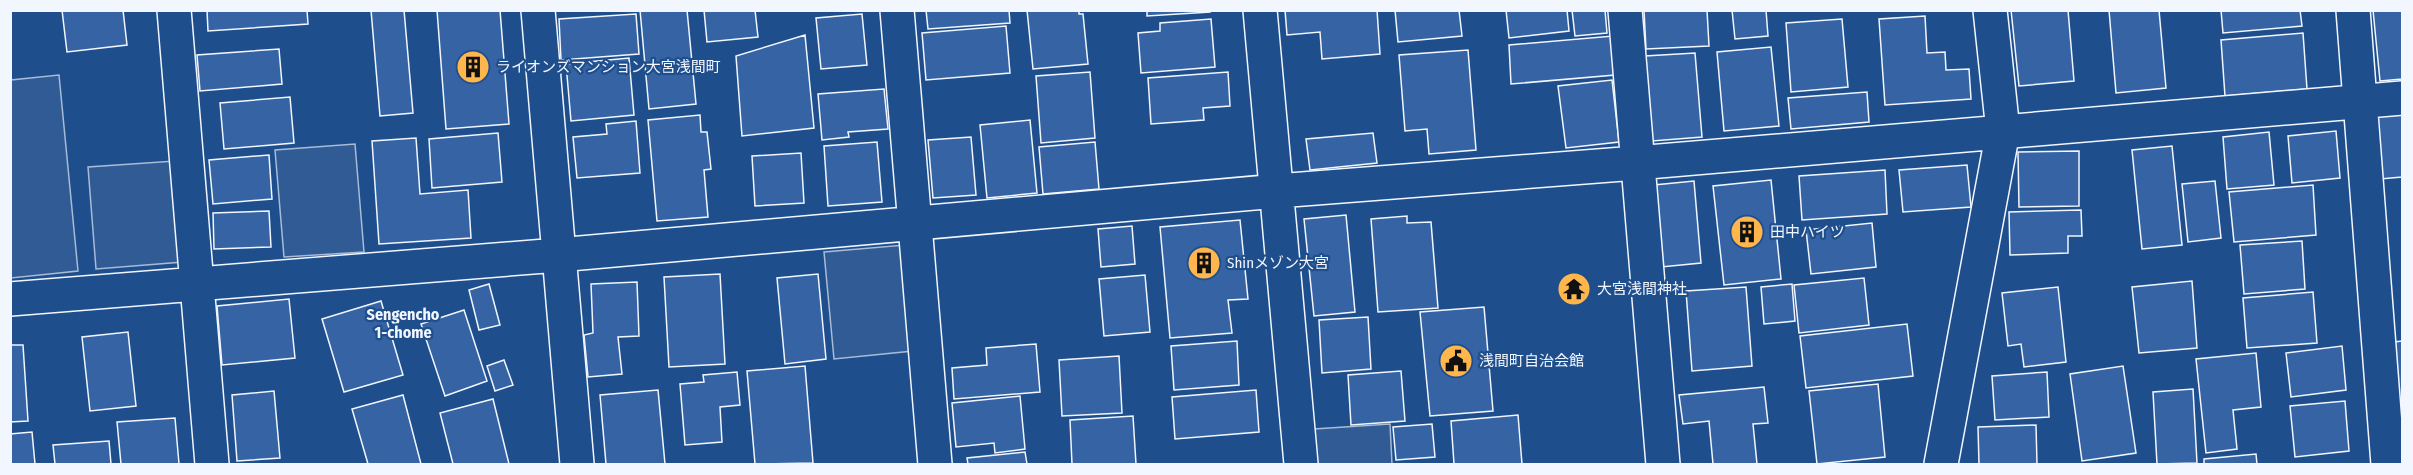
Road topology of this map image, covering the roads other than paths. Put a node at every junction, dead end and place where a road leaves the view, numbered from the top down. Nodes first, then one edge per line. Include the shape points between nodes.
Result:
1 (174, 10) edge
2 (538, 10) edge
3 (897, 10) edge
4 (1260, 10) edge
5 (1625, 10) edge
6 (1990, 10) edge
7 (2353, 10) edge
8 (2403, 98) edge
9 (2360, 102) junction
10 (2003, 131) junction
11 (1636, 163) junction
12 (1277, 191) junction
13 (915, 222) junction
14 (558, 255) junction
15 (196, 283) junction
16 (10, 299) edge
17 (212, 465) edge
18 (577, 465) edge
19 (935, 465) edge
20 (1301, 465) edge
21 (1663, 465) edge
22 (1941, 465) edge
23 (2388, 465) edge

1 - 15 street
2 - 14 street
3 - 13 street
4 - 12 street
5 - 11 street
6 - 10 street
7 - 9 street
8 - 9 street
9 - 10 street
9 - 23 street
10 - 11 street
10 - 22 street
11 - 12 street
11 - 21 street
12 - 13 street
12 - 20 street
13 - 14 street
13 - 19 street
14 - 15 street
14 - 18 street
15 - 16 street
15 - 17 street

